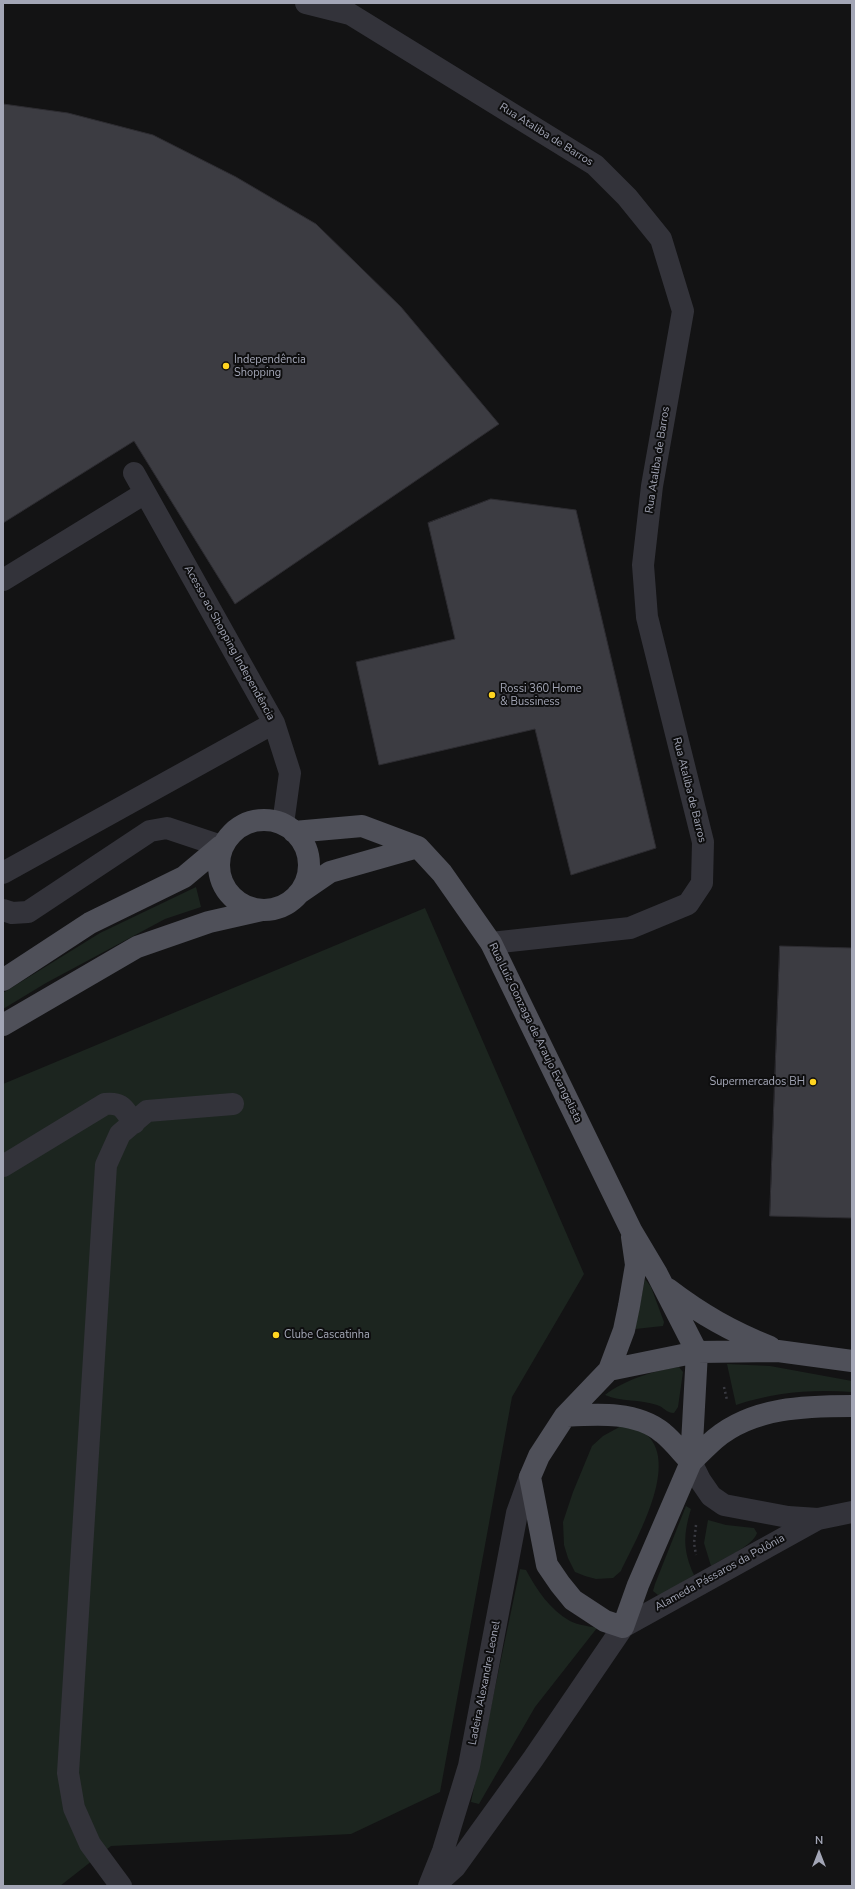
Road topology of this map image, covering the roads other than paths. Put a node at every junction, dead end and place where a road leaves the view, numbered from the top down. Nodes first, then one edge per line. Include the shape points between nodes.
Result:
1 (306, 3) edge
2 (354, 8) edge
3 (134, 473) dead end
4 (145, 493) junction
5 (3, 580) edge
6 (274, 722) junction
7 (288, 828) junction
8 (221, 846) junction
9 (418, 847) junction
10 (3, 873) edge
11 (298, 894) junction
12 (3, 910) edge
13 (262, 910) junction
14 (491, 943) junction
15 (3, 980) edge
16 (3, 1025) edge
17 (233, 1104) dead end
18 (134, 1123) junction
19 (3, 1166) edge
20 (632, 1232) junction
21 (663, 1284) junction
22 (778, 1351) junction
23 (697, 1352) junction
24 (852, 1361) edge
25 (609, 1370) junction
26 (852, 1406) edge
27 (565, 1416) junction
28 (691, 1462) junction
29 (530, 1478) junction
30 (852, 1512) edge
31 (818, 1519) junction
32 (623, 1627) junction
33 (121, 1886) edge
34 (429, 1886) edge
35 (434, 1886) edge

1 - 2 street, Rua Ataliba de Barros
2 - 14 street, Rua Ataliba de Barros via 595,165 627,197 661,239 683,310 652,486 643,565 647,617 703,842 702,883 688,904 630,928
3 - 4 street, Acesso ao Shopping Independência
4 - 5 street
4 - 6 street, Acesso ao Shopping Independência
6 - 7 street, Acesso ao Shopping Independência via 290,773
6 - 10 street
7 - 8 main road via 269,820 248,823 230,834
7 - 9 main road, Rua Luiz Gonzaga de Araujo Evangelista via 362,826
7 - 11 main road via 303,842 308,855 306,882
8 - 12 street via 166,828 150,831 28,912 12,913
8 - 13 main road via 218,861 225,890 236,900
8 - 15 main road via 184,877 90,923
9 - 11 main road via 330,872
9 - 14 main road, Rua Luiz Gonzaga de Araujo Evangelista via 442,873
11 - 13 main road via 276,909
13 - 16 main road via 209,922 137,947
14 - 20 main road, Rua Luiz Gonzaga de Araujo Evangelista
17 - 18 street via 147,1111
18 - 19 street via 121,1106 114,1103 105,1104
18 - 33 street via 120,1134 106,1165 68,1773 74,1808 90,1844
20 - 21 main road, Rua Luiz Gonzaga de Araujo Evangelista
20 - 25 main road, Rua Luiz Gonzaga de Araujo Evangelista via 636,1265 624,1330
21 - 22 main road via 689,1305 736,1334
21 - 23 main road, Rua Luiz Gonzaga de Araujo Evangelista
22 - 23 main road
22 - 24 main road
23 - 25 main road
23 - 28 main road
25 - 27 main road, Ladeira Alexandre Leonel
26 - 28 main road via 815,1406 778,1411 753,1418 733,1426 716,1438
27 - 28 main road via 604,1414 641,1421 663,1433
27 - 29 main road, Ladeira Alexandre Leonel via 539,1456
28 - 31 street, Alameda Pássaros da Polônia via 711,1496 724,1505 788,1517
28 - 32 main road via 638,1585
29 - 32 main road via 548,1565 574,1600 605,1621
29 - 34 street, Ladeira Alexandre Leonel via 517,1512 469,1766 443,1851
30 - 31 street, Alameda Pássaros da Polônia
31 - 32 street, Alameda Pássaros da Polônia
32 - 35 street via 460,1861

